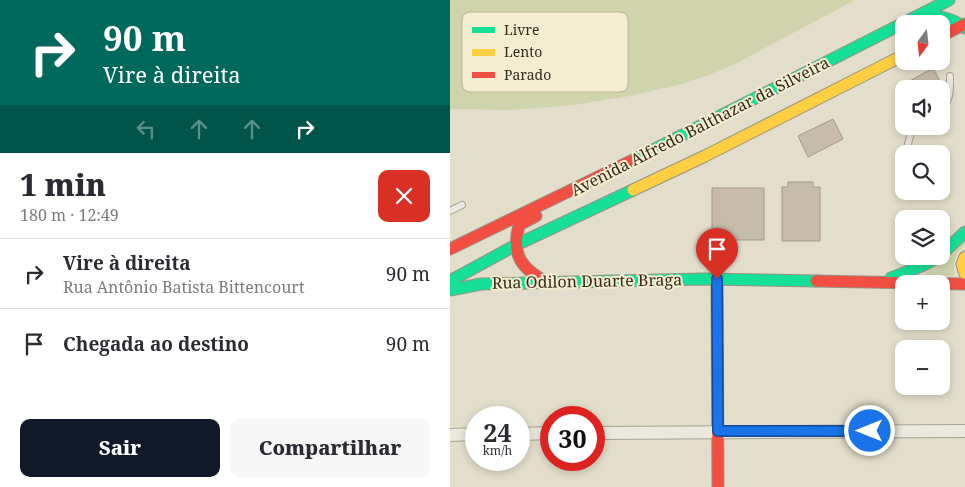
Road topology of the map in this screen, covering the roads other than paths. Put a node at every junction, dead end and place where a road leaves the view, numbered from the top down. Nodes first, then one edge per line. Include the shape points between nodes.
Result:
1 (949, 0) edge
2 (922, 15) edge
3 (950, 20) edge
4 (964, 26) edge
5 (895, 29) edge
6 (950, 32) edge
7 (895, 60) edge
8 (950, 76) dead end
9 (950, 80) edge
10 (607, 173) junction
11 (462, 205) dead end
12 (450, 211) edge
13 (965, 232) edge
14 (516, 245) junction
15 (950, 246) edge
16 (450, 249) edge
17 (965, 258) edge
18 (922, 265) edge
19 (965, 274) edge
20 (717, 279) junction
21 (450, 281) edge
22 (548, 282) junction
23 (874, 282) junction
24 (965, 284) edge
25 (450, 290) edge
26 (718, 431) junction
27 (965, 431) edge
28 (605, 433) edge
29 (465, 434) edge
30 (450, 435) edge
31 (718, 487) edge

1 - 2 main road, Avenida Alfredo Balthazar da Silveira
3 - 4 main road
4 - 6 main road
5 - 10 main road, Avenida Alfredo Balthazar da Silveira
7 - 14 main road, Avenida Alfredo Balthazar da Silveira via 705,156
8 - 9 lane
10 - 14 main road via 601,180 519,225
10 - 16 main road, Avenida Alfredo Balthazar da Silveira
11 - 12 lane
13 - 15 main road, Rua Odilon Duarte Braga
14 - 21 main road, Avenida Alfredo Balthazar da Silveira
14 - 22 main road via 527,270
17 - 19 main road via 962,264
18 - 23 main road, Rua Odilon Duarte Braga via 908,273
20 - 22 main road, Rua Odilon Duarte Braga
20 - 23 main road, Rua Odilon Duarte Braga
20 - 26 main road
22 - 25 main road, Rua Odilon Duarte Braga via 481,284
23 - 24 main road, Rua Odilon Duarte Braga
26 - 27 street
26 - 28 street
26 - 31 main road
29 - 30 street

